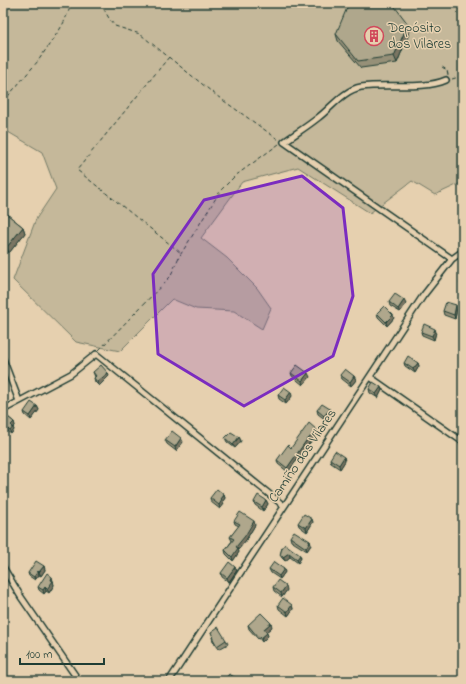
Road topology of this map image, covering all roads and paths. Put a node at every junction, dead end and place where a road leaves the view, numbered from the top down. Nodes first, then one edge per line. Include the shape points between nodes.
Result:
1 (72, 3) edge
2 (99, 3) edge
3 (169, 57) junction
4 (442, 67) dead end
5 (463, 76) edge
6 (446, 80) junction
7 (3, 102) edge
8 (284, 142) junction
9 (463, 251) edge
10 (182, 253) junction
11 (452, 259) junction
12 (96, 354) junction
13 (3, 359) edge
14 (370, 377) junction
15 (19, 401) junction
16 (3, 410) edge
17 (463, 442) edge
18 (284, 506) junction
19 (3, 567) edge
20 (79, 681) edge
21 (169, 681) edge

1 - 7 path via 60,29 38,61
2 - 3 path via 115,26 140,34
3 - 8 path via 217,96
3 - 10 path via 77,170
4 - 6 path via 448,73
5 - 6 path
6 - 8 street via 418,85 360,87 350,91
8 - 10 path via 235,176 221,190
8 - 11 street
9 - 11 street, Camiño dos Vilares
10 - 12 path via 170,277
11 - 14 street, Camiño dos Vilares via 423,296
12 - 15 street via 72,374
12 - 18 street
13 - 15 street
14 - 17 street
14 - 18 street, Camiño dos Vilares
15 - 16 street
18 - 21 street, Camiño dos Vilares
19 - 20 street

